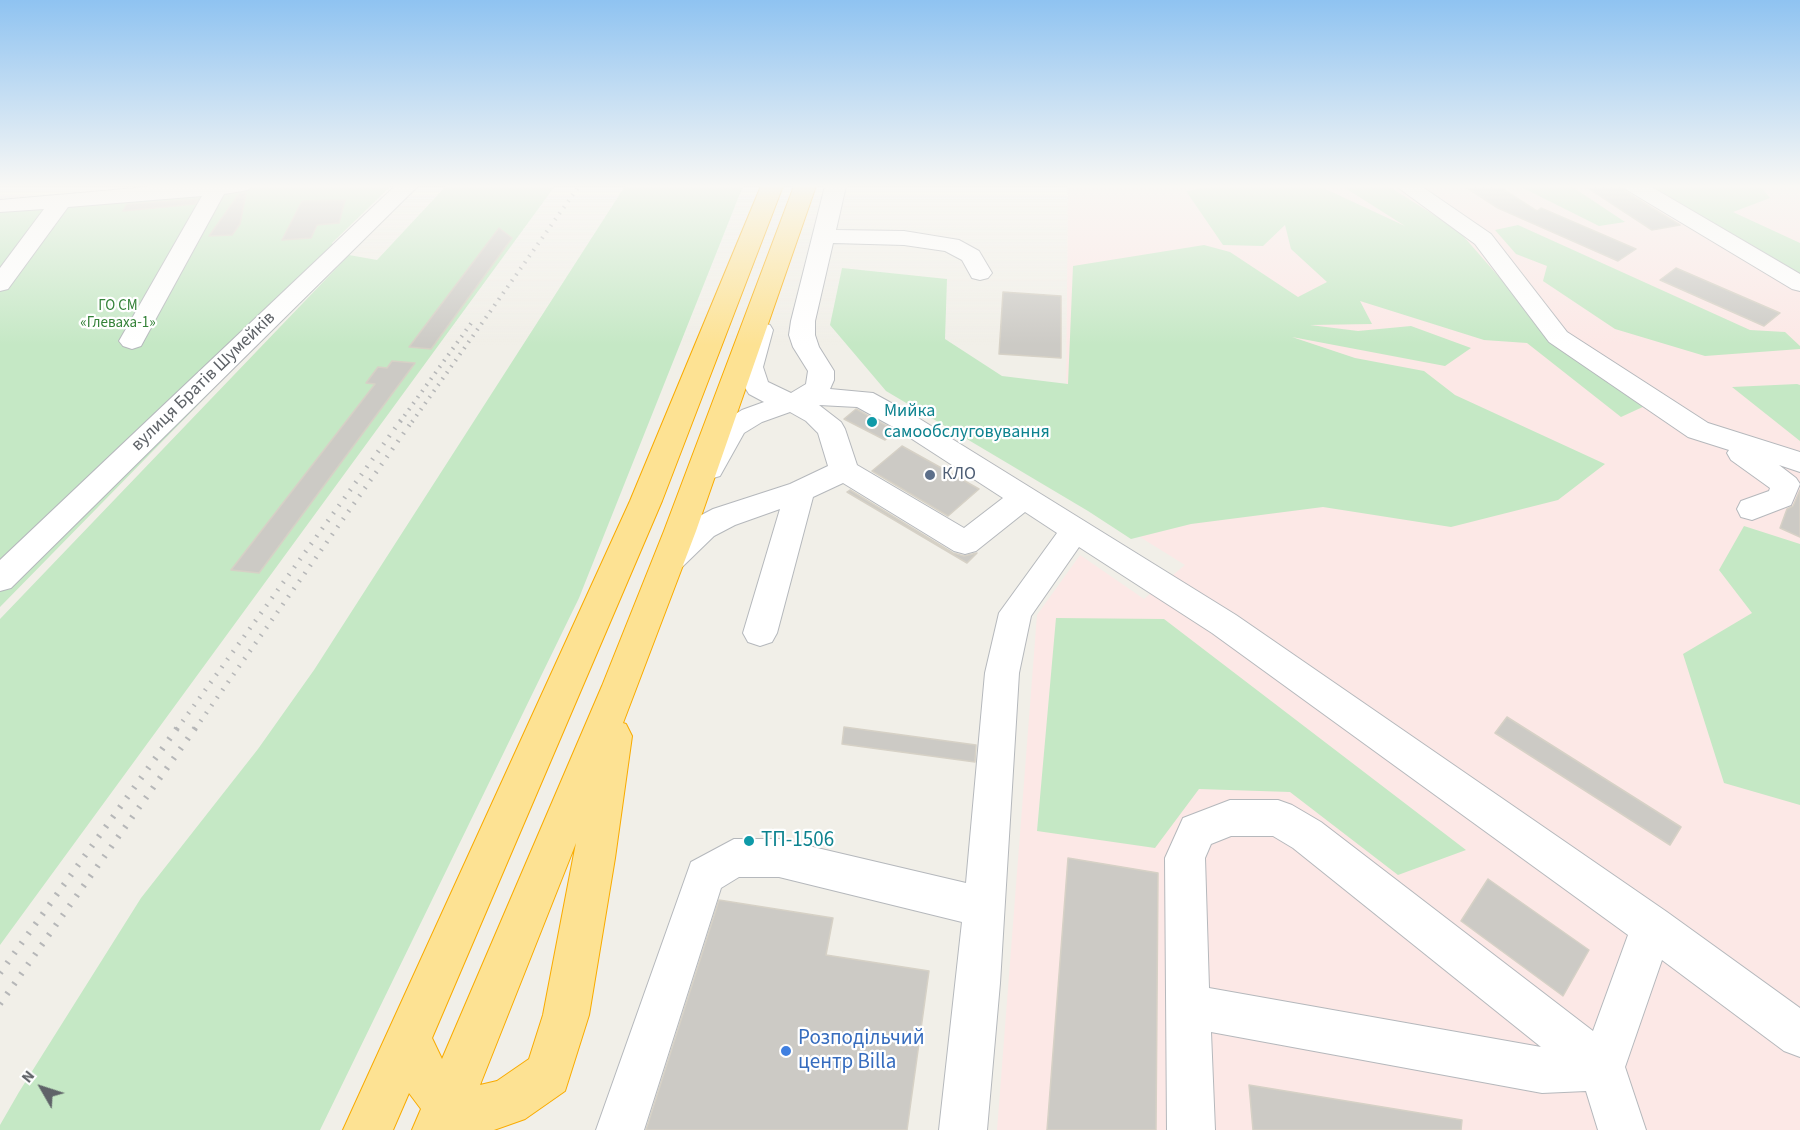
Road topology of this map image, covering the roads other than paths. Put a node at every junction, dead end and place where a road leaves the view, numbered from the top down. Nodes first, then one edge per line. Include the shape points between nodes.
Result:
1 (33, 239) edge
2 (189, 239) edge
3 (353, 239) edge
4 (750, 239) edge
5 (786, 239) edge
6 (823, 239) edge
7 (909, 239) edge
8 (1483, 239) edge
9 (1723, 239) edge
10 (980, 273) dead end
11 (0, 284) edge
12 (1800, 284) edge
13 (760, 311) junction
14 (132, 341) dead end
15 (800, 399) junction
16 (1698, 430) junction
17 (1800, 462) edge
18 (844, 471) junction
19 (800, 491) junction
20 (1024, 497) junction
21 (1752, 509) dead end
22 (1076, 529) junction
23 (674, 546) junction
24 (0, 579) edge
25 (760, 633) dead end
26 (620, 686) junction
27 (984, 907) junction
28 (1652, 927) junction
29 (1190, 1006) junction
30 (1800, 1035) edge
31 (409, 1040) junction
32 (1602, 1067) junction
33 (443, 1117) edge
34 (368, 1130) edge
35 (620, 1130) edge
36 (963, 1130) edge
37 (1191, 1130) edge
38 (1622, 1130) edge

1 - 11 street
2 - 14 street
3 - 24 street, вулиця Братів Шумейків
4 - 31 highway via 646,501
5 - 13 highway
6 - 15 street via 802,328 806,347 821,371 821,380 817,389
7 - 10 street via 951,245 971,256
8 - 16 street via 1558,337
9 - 12 street
13 - 15 street via 761,332 750,367 752,378 758,388 770,395
13 - 23 highway
15 - 18 street via 831,429
15 - 20 street via 863,399
15 - 23 street via 752,416 734,427 725,438
16 - 17 street
16 - 21 street via 1746,456 1786,485 1781,498
18 - 19 street
18 - 20 street via 965,543
19 - 23 street via 724,517
19 - 25 street
20 - 22 street
22 - 27 street via 1016,613 1002,673
22 - 28 street via 1224,624
23 - 26 highway
26 - 33 highway
26 - 33 highway via 566,1016 548,1074 508,1102
27 - 35 street via 779,858 734,858 705,876
27 - 36 street
28 - 30 street
28 - 32 street
29 - 32 street via 1542,1070
29 - 32 street via 1185,858 1197,831 1230,818 1278,818 1307,835
29 - 37 street
31 - 33 highway
31 - 34 highway
32 - 38 street

